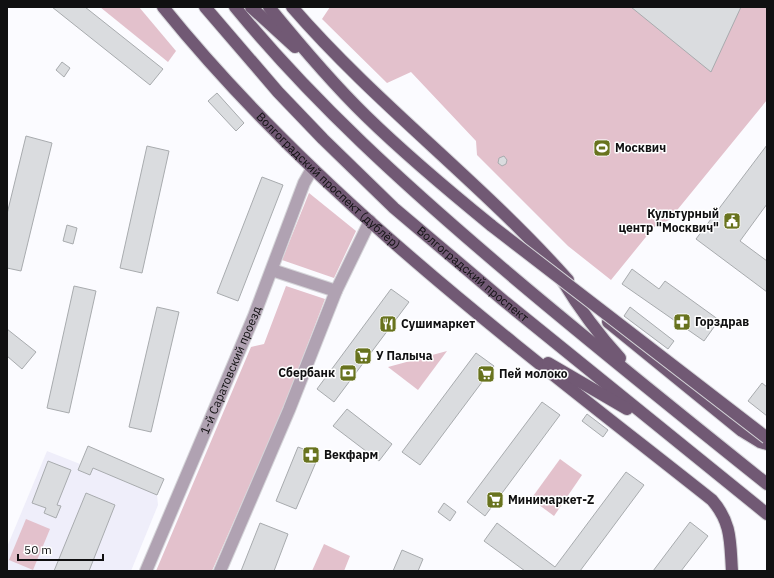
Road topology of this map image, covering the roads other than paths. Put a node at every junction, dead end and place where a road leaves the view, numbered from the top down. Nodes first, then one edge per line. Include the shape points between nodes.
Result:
1 (163, 7) edge
2 (205, 7) edge
3 (235, 7) edge
4 (251, 7) edge
5 (269, 7) edge
6 (292, 7) edge
7 (333, 81) junction
8 (312, 169) junction
9 (370, 221) junction
10 (548, 258) junction
11 (272, 270) junction
12 (336, 290) junction
13 (508, 338) junction
14 (654, 394) junction
15 (663, 431) junction
16 (767, 438) edge
17 (767, 444) edge
18 (767, 484) edge
19 (767, 514) edge
20 (146, 571) edge
21 (220, 571) edge
22 (732, 571) edge

1 - 8 main road, Волгоградский проспект (дублёр) via 237,92
2 - 15 main road, Волгоградский проспект via 278,92 389,203
3 - 14 main road, Волгоградский проспект via 313,94 369,151 527,289
4 - 7 main road
5 - 7 main road
6 - 10 main road via 380,100 507,216
7 - 16 main road, bridge via 366,116 432,177
8 - 9 main road, Волгоградский проспект (дублёр)
8 - 11 street, 1-й Саратовский проезд via 304,183
9 - 12 street
9 - 13 main road, Волгоградский проспект (дублёр)
10 - 14 main road via 579,308 603,339
10 - 17 main road via 596,312 742,431
11 - 12 street
11 - 20 street, 1-й Саратовский проезд
12 - 21 street via 289,410
13 - 15 main road, Волгоградский проспект (дублёр)
13 - 22 main road, Волгоградский проспект (дублёр) via 712,500 724,515 730,531
14 - 18 main road, Волгоградский проспект
15 - 19 main road, Волгоградский проспект

